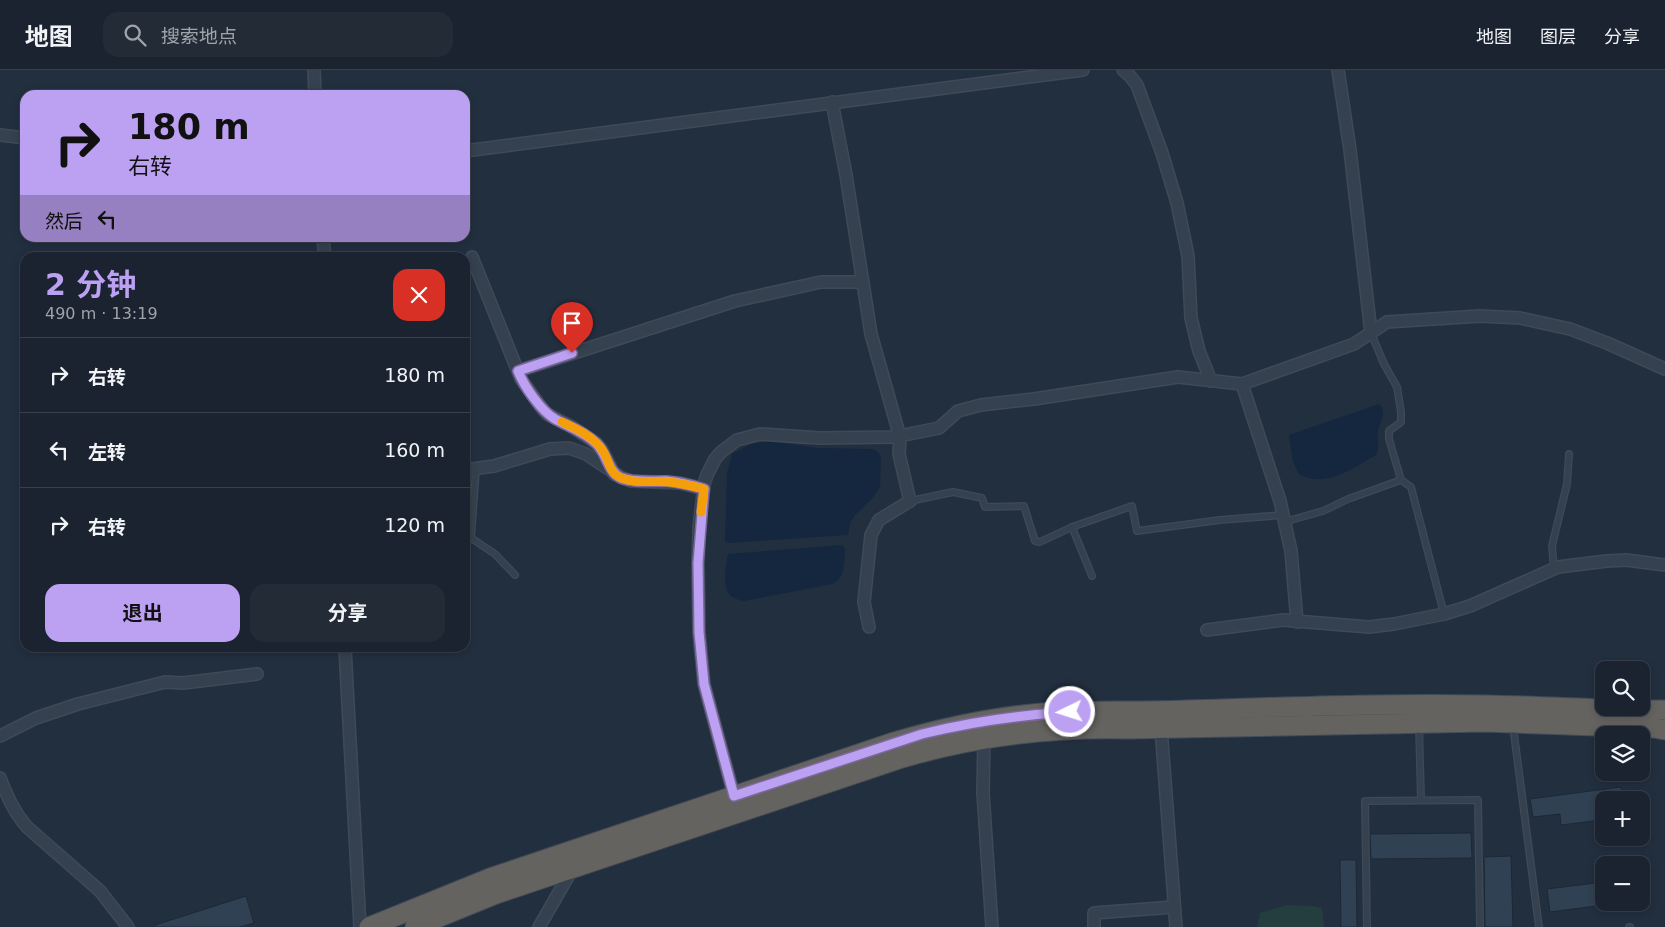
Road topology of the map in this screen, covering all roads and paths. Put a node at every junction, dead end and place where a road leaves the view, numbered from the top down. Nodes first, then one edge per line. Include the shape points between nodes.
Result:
1 (314, 70) edge
2 (1083, 70) edge
3 (1123, 70) edge
4 (1338, 70) edge
5 (315, 90) edge
6 (832, 102) junction
7 (0, 135) edge
8 (20, 137) edge
9 (470, 150) edge
10 (472, 257) dead end
11 (863, 282) junction
12 (1371, 333) junction
13 (1665, 369) edge
14 (518, 371) junction
15 (1211, 381) junction
16 (1242, 384) junction
17 (900, 437) junction
18 (1569, 454) dead end
19 (470, 470) edge
20 (614, 474) junction
21 (1401, 480) junction
22 (704, 489) junction
23 (910, 501) junction
24 (1284, 518) junction
25 (1072, 527) junction
26 (1665, 565) edge
27 (1554, 569) junction
28 (515, 575) dead end
29 (1092, 576) dead end
30 (1444, 614) junction
31 (1297, 622) junction
32 (869, 627) dead end
33 (1207, 630) dead end
34 (345, 652) edge
35 (257, 674) dead end
36 (1665, 710) edge
37 (1419, 723) junction
38 (1513, 723) junction
39 (1161, 728) junction
40 (1665, 730) edge
41 (0, 736) edge
42 (984, 738) junction
43 (0, 778) edge
44 (734, 796) junction
45 (1421, 800) junction
46 (573, 868) junction
47 (1174, 908) junction
48 (128, 927) edge
49 (360, 927) edge
50 (369, 927) edge
51 (415, 927) edge
52 (539, 927) edge
53 (992, 927) edge
54 (1094, 927) edge
55 (1176, 927) edge
56 (1367, 927) edge
57 (1480, 927) edge
58 (1539, 927) edge

1 - 5 street
2 - 6 street
3 - 15 street via 1137,85 1173,186 1188,256 1191,318
4 - 12 street
6 - 9 street
6 - 11 street
7 - 8 street
10 - 14 street
11 - 14 street via 821,282 734,301
11 - 17 street via 871,334
12 - 13 street via 1387,322 1480,316 1520,318 1579,332
12 - 16 street via 1354,344
12 - 21 lane via 1399,395 1401,422 1390,431 1389,439
14 - 20 street via 547,414 596,443
15 - 16 street
15 - 17 street via 1178,377 981,405 958,411 939,428
16 - 24 street
17 - 22 street via 820,438 760,434 744,437 728,445 715,459
17 - 23 street via 899,454
18 - 27 lane via 1567,484 1552,546
19 - 20 street via 569,448 586,454
19 - 28 lane via 471,538 495,554
20 - 22 street via 631,481 668,481
21 - 24 lane via 1323,511
21 - 30 lane via 1411,487
22 - 44 street via 698,563 704,684
23 - 25 lane via 954,492 982,498 985,507 1024,506 1034,541 1040,542
23 - 32 street via 879,520 871,535 864,602
24 - 25 lane via 1220,520 1137,530 1132,506
24 - 31 street via 1291,551
25 - 29 lane
26 - 27 street via 1607,560
27 - 30 street
30 - 31 street via 1369,628
31 - 33 street via 1283,620
34 - 49 street
35 - 41 street via 183,683 165,682 86,702
36 - 44 highway via 1485,705 1031,714 922,734
37 - 38 highway
37 - 39 highway
37 - 45 lane
38 - 40 highway
38 - 58 lane
39 - 42 highway via 1061,729
39 - 47 street
42 - 46 highway via 899,759
42 - 53 street via 983,793
43 - 48 street via 20,819 100,891
44 - 50 highway via 490,878
45 - 56 lane via 1365,801
45 - 57 lane via 1478,800
46 - 51 highway via 496,894
46 - 52 street
47 - 54 street via 1094,913
47 - 55 street

